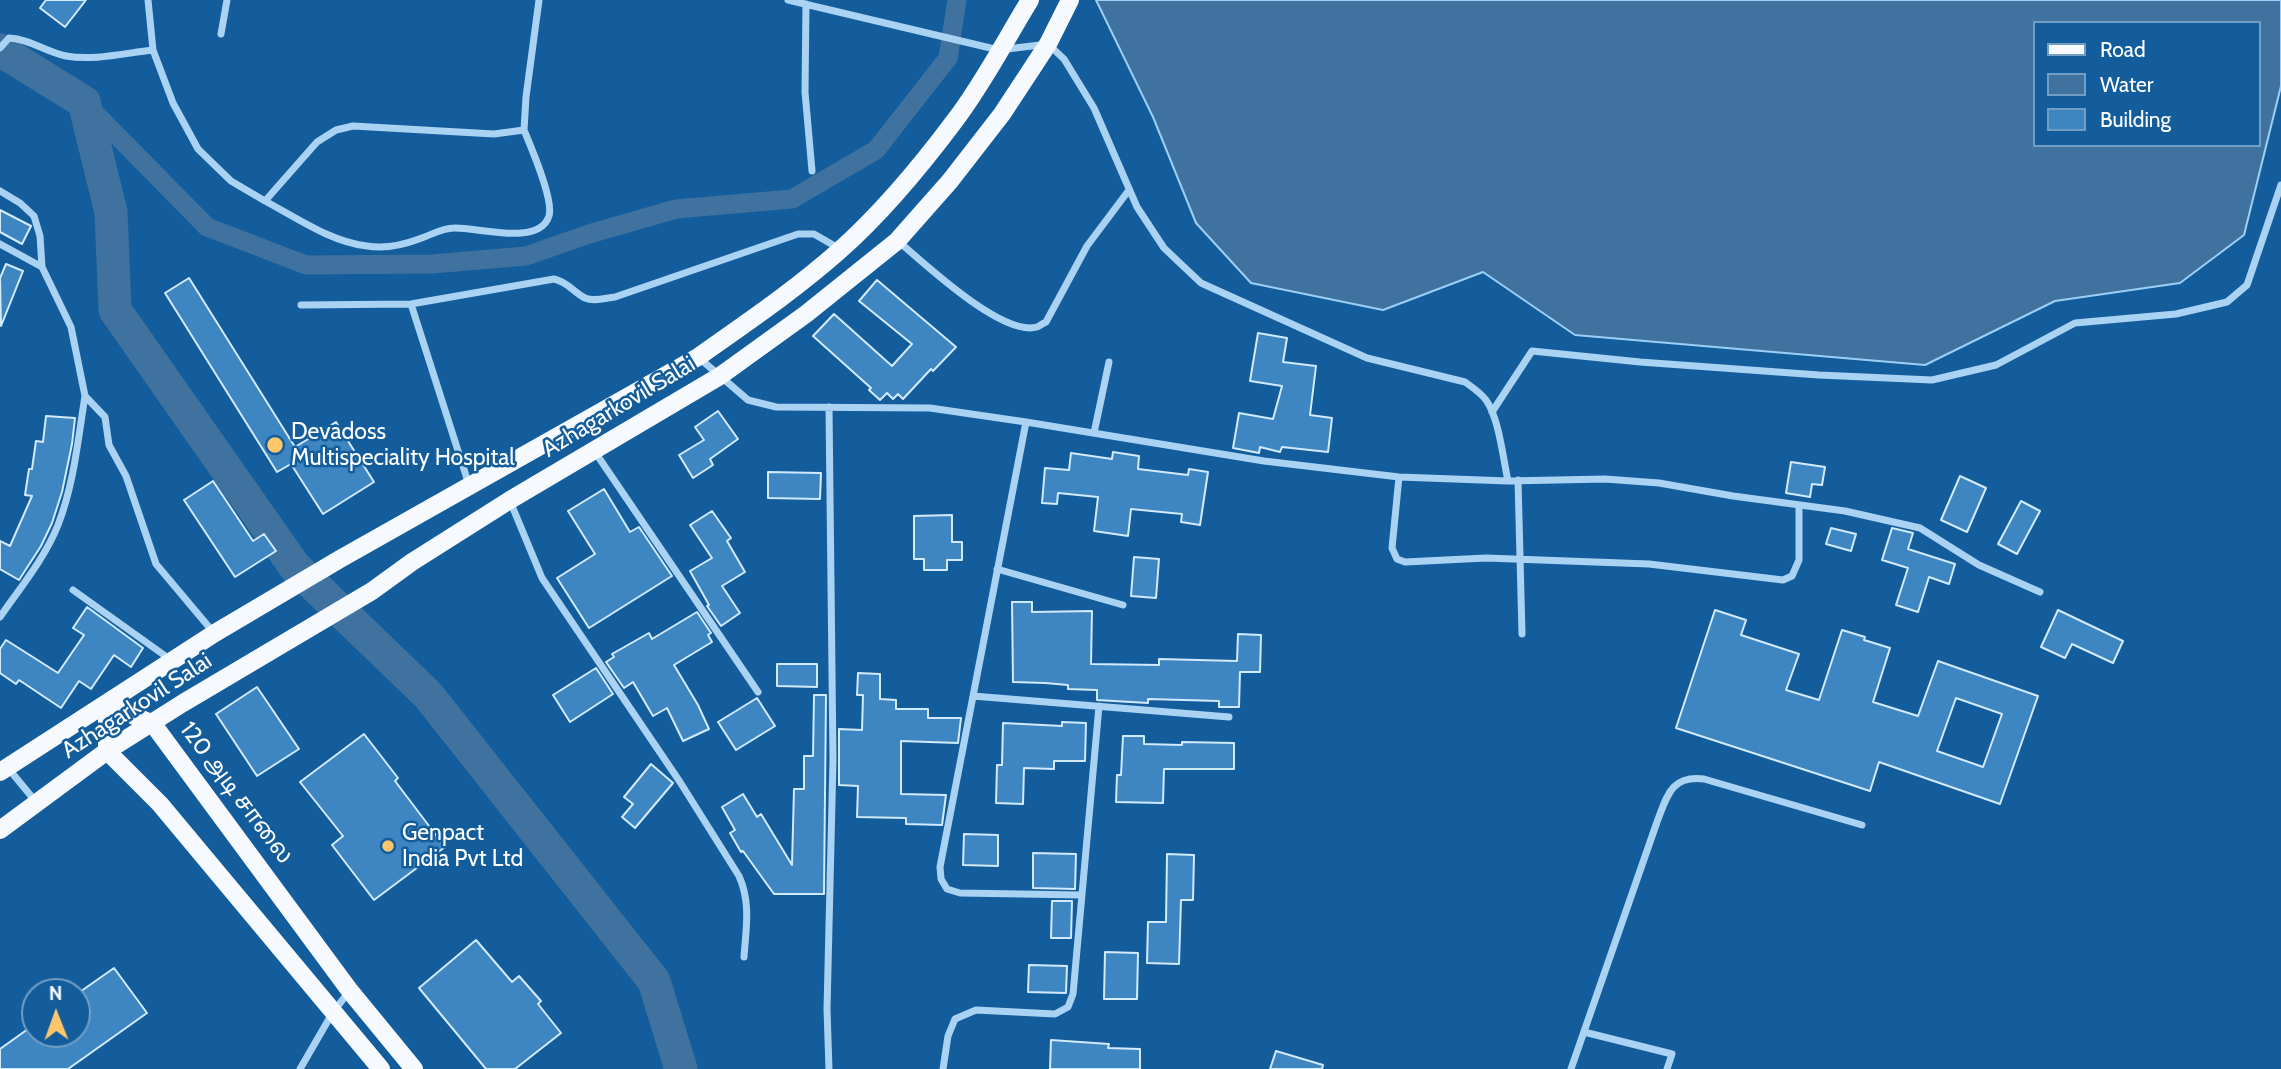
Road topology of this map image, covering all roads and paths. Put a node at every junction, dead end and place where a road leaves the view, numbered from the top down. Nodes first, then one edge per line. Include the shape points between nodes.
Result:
1 (148, 0) edge
2 (227, 0) edge
3 (540, 0) edge
4 (788, 0) edge
5 (1030, 0) edge
6 (1070, 0) edge
7 (806, 4) junction
8 (221, 34) dead end
9 (1048, 44) junction
10 (1, 46) edge
11 (153, 50) junction
12 (999, 50) junction
13 (524, 130) junction
14 (812, 171) dead end
15 (2281, 185) edge
16 (1129, 190) junction
17 (0, 191) edge
18 (265, 201) junction
19 (897, 241) junction
20 (0, 244) edge
21 (840, 250) junction
22 (42, 267) junction
23 (411, 304) junction
24 (301, 305) dead end
25 (698, 357) junction
26 (1109, 362) dead end
27 (720, 376) junction
28 (85, 396) junction
29 (829, 407) junction
30 (1492, 412) junction
31 (1026, 422) junction
32 (1094, 433) junction
33 (595, 451) junction
34 (1399, 477) junction
35 (1518, 480) junction
36 (1508, 481) junction
37 (469, 485) junction
38 (510, 500) junction
39 (1800, 506) junction
40 (1521, 560) junction
41 (997, 569) junction
42 (73, 590) dead end
43 (2040, 592) dead end
44 (1123, 605) dead end
45 (0, 617) edge
46 (215, 633) junction
47 (1521, 634) dead end
48 (171, 660) junction
49 (758, 692) dead end
50 (973, 696) junction
51 (107, 704) junction
52 (1099, 706) junction
53 (1230, 717) dead end
54 (153, 724) junction
55 (107, 751) junction
56 (4, 769) edge
57 (37, 802) junction
58 (1862, 825) dead end
59 (0, 830) edge
60 (1082, 895) junction
61 (744, 957) dead end
62 (350, 990) junction
63 (333, 1012) junction
64 (1584, 1032) junction
65 (300, 1069) edge
66 (381, 1069) edge
67 (414, 1069) edge
68 (829, 1069) edge
69 (943, 1069) edge
70 (1571, 1069) edge
71 (1667, 1069) edge

1 - 11 street
2 - 8 street
3 - 13 street
4 - 7 street
5 - 12 main road, Azhagarkovil Salai
6 - 9 main road, Azhagarkovil Salai
7 - 12 street
7 - 14 street via 805,92
9 - 12 street
9 - 16 street via 1094,108
9 - 19 main road, Azhagarkovil Salai via 1002,114
10 - 11 street via 9,38 19,38 67,56 86,57
11 - 18 street via 173,103 198,149 231,181
12 - 21 main road, Azhagarkovil Salai via 958,116 912,176
13 - 18 street via 495,134 353,126 336,130 317,142
13 - 18 street via 549,207 549,217 525,233 454,228 386,247 365,246 320,232
15 - 30 street via 2247,285 2227,302 2176,314 2075,323 1996,365 1932,380 1532,351
16 - 19 street via 1087,246 1046,321 1037,327 1023,327 966,299
16 - 30 street via 1164,248 1201,284 1367,358 1465,382 1486,399
17 - 22 street via 34,216
19 - 27 main road, Azhagarkovil Salai
20 - 22 street
21 - 23 street via 806,233 615,297 586,299 554,279
21 - 25 main road, Azhagarkovil Salai
22 - 28 street via 71,327
23 - 24 street
23 - 37 street
25 - 27 street
25 - 37 main road, Azhagarkovil Salai
26 - 32 street
27 - 29 street via 747,400 776,407
27 - 33 main road, Azhagarkovil Salai
28 - 45 street via 71,485 58,527
28 - 46 street via 105,417 109,445 126,476 156,564
29 - 31 street via 930,408
29 - 68 street
30 - 36 street
31 - 32 street
31 - 41 street
32 - 34 street
33 - 38 main road, Azhagarkovil Salai
33 - 49 street
34 - 36 street
34 - 40 street via 1392,548 1397,559
35 - 36 street
35 - 39 street via 1645,482
35 - 40 street
37 - 46 main road, Azhagarkovil Salai
38 - 54 main road, Azhagarkovil Salai via 372,591
38 - 61 street via 542,578 680,782 746,891
39 - 40 street via 1799,560 1792,576 1783,580 1649,564
39 - 43 street via 1920,528 1979,565
40 - 47 street
41 - 44 street
41 - 50 street
42 - 48 street
46 - 48 main road, Azhagarkovil Salai
48 - 51 main road, Azhagarkovil Salai
50 - 52 street
50 - 60 street via 941,879 947,889 960,893
51 - 54 main road, 120 அடி சாலை
51 - 55 main road
51 - 56 main road, Azhagarkovil Salai
52 - 53 street
52 - 60 street
54 - 55 main road, Azhagarkovil Salai
54 - 62 main road, 120 அடி சாலை
55 - 57 main road, Azhagarkovil Salai
55 - 63 main road via 160,804
56 - 57 street
57 - 59 main road, Azhagarkovil Salai
58 - 64 street via 1704,779 1678,782 1657,822
60 - 69 street via 1068,1007 1055,1014 976,1010 955,1019
62 - 63 street
62 - 67 main road, 120 அடி சாலை
63 - 65 street
63 - 66 main road
64 - 70 street
64 - 71 street via 1671,1054

